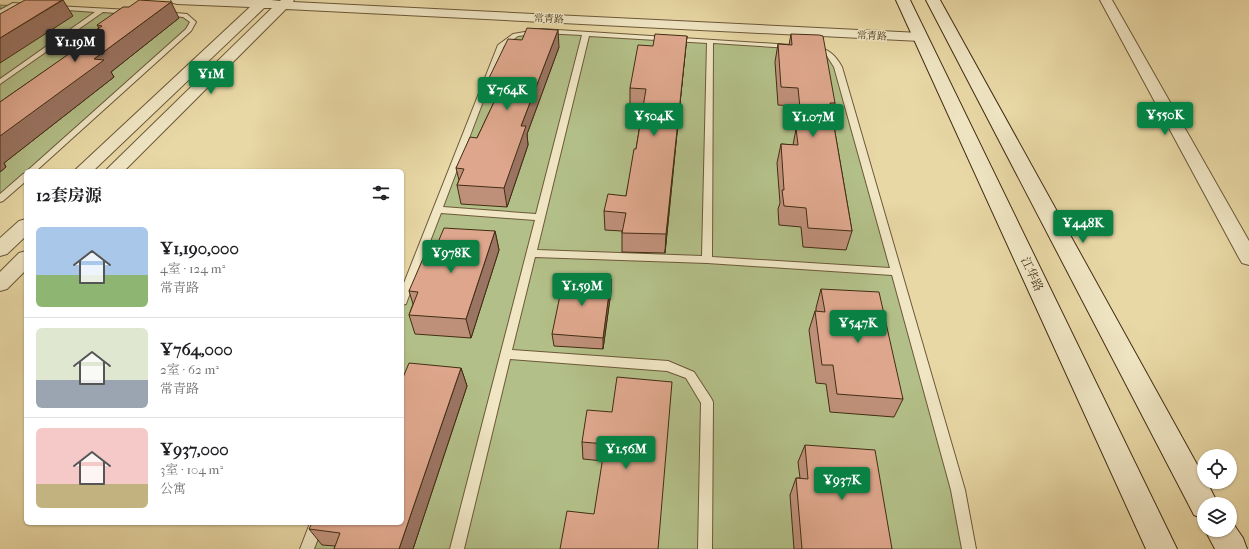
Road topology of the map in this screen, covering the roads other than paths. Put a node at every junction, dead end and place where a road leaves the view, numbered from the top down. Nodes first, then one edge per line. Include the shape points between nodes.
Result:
1 (177, 0) edge
2 (903, 0) edge
3 (933, 0) edge
4 (1106, 0) edge
5 (263, 2) edge
6 (286, 3) edge
7 (35, 7) edge
8 (50, 8) edge
9 (102, 10) junction
10 (0, 13) edge
11 (140, 13) edge
12 (154, 13) edge
13 (609, 22) junction
14 (731, 28) junction
15 (586, 34) junction
16 (603, 35) junction
17 (920, 37) junction
18 (710, 42) junction
19 (731, 43) junction
20 (0, 82) edge
21 (33, 169) edge
22 (85, 169) edge
23 (116, 169) edge
24 (24, 178) edge
25 (0, 199) edge
26 (437, 210) junction
27 (540, 217) junction
28 (24, 227) edge
29 (1242, 232) edge
30 (0, 249) edge
31 (531, 253) junction
32 (1249, 258) edge
33 (24, 260) edge
34 (707, 260) junction
35 (896, 272) junction
36 (0, 284) edge
37 (404, 296) edge
38 (506, 354) junction
39 (1200, 497) edge
40 (315, 525) edge
41 (1220, 537) edge
42 (1224, 537) edge
43 (1158, 543) edge
44 (306, 549) edge
45 (457, 549) edge
46 (705, 549) edge
47 (969, 549) edge
48 (1226, 549) edge
49 (1232, 549) edge

1 - 5 street, 常青路
2 - 17 main road, 江华路
3 - 39 main road
4 - 29 street
5 - 6 street, 常青路
5 - 22 street
6 - 13 street, 常青路
6 - 23 street
7 - 10 lane via 13,5
8 - 9 lane
9 - 11 lane
9 - 20 lane
12 - 21 lane via 185,15 193,22 189,30
13 - 14 street, 常青路
13 - 16 lane
14 - 17 street, 常青路
14 - 19 lane
15 - 16 lane
15 - 26 lane via 542,31 515,34 501,45
15 - 27 lane
16 - 18 lane
17 - 43 main road, 江华路
18 - 19 lane
18 - 34 lane
19 - 35 lane via 803,47 822,50 833,57
24 - 25 lane
26 - 27 lane
26 - 37 lane
27 - 31 lane
28 - 30 street
29 - 32 street
31 - 34 lane
31 - 38 lane
33 - 36 street
34 - 35 lane
35 - 47 lane via 958,490
38 - 45 lane
38 - 46 lane via 668,366 690,375 706,402
40 - 44 lane
41 - 48 main road
42 - 49 main road

